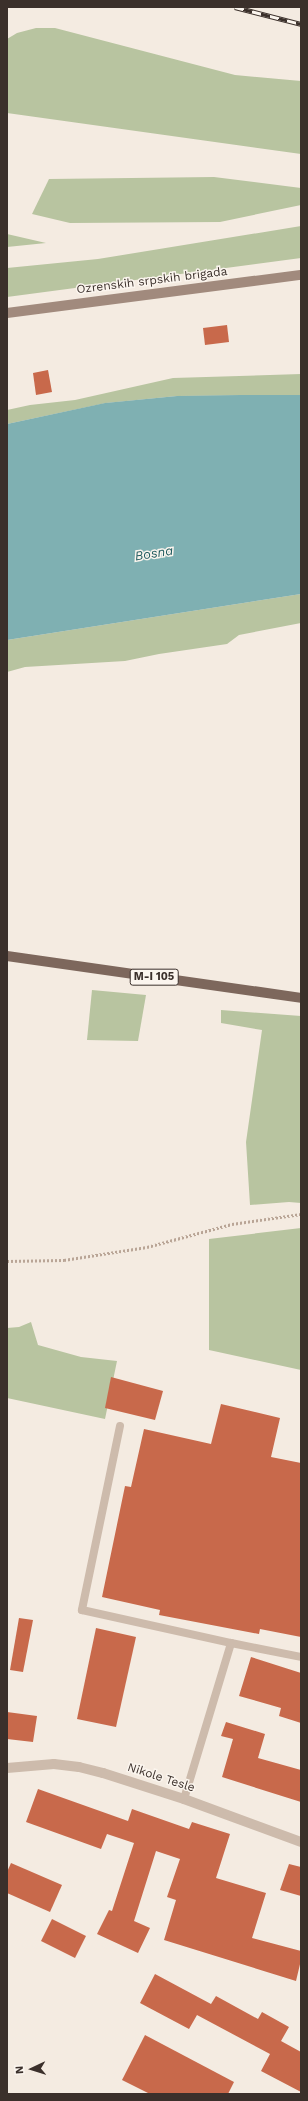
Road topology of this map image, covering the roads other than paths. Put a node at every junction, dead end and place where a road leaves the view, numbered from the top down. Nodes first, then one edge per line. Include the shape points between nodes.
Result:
1 (301, 275) edge
2 (7, 313) edge
3 (7, 956) edge
4 (301, 998) edge
5 (120, 1426) dead end
6 (231, 1643) junction
7 (301, 1657) edge
8 (7, 1768) edge
9 (184, 1798) junction
10 (301, 1842) edge

1 - 2 main road, Ozrenskih srpskih brigada
3 - 4 main road, M-I 105
5 - 6 lane via 82,1610
6 - 7 lane
6 - 9 lane
8 - 9 street, Nikole Tesle via 54,1764 79,1767
9 - 10 street, Nikole Tesle

